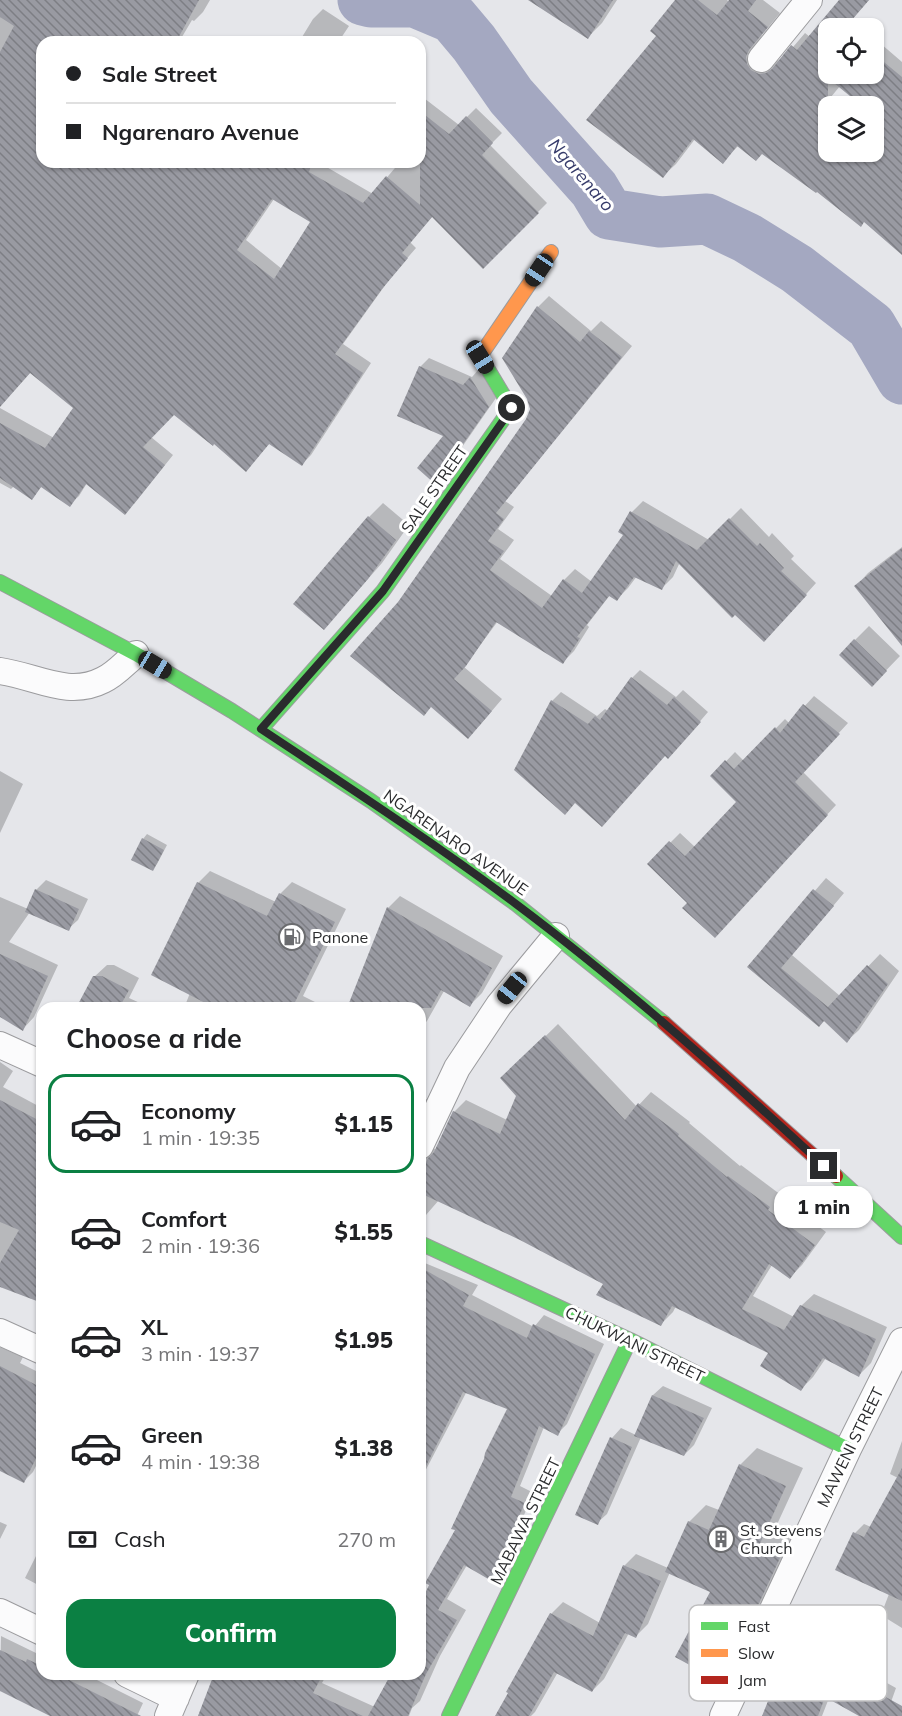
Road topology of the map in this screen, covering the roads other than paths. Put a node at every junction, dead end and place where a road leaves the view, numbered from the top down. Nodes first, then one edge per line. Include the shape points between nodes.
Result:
1 (809, 0) edge
2 (761, 59) dead end
3 (551, 252) dead end
4 (0, 582) edge
5 (136, 654) junction
6 (0, 671) edge
7 (261, 729) junction
8 (556, 936) junction
9 (0, 1045) edge
10 (36, 1061) edge
11 (426, 1133) edge
12 (902, 1237) edge
13 (426, 1246) edge
14 (0, 1332) edge
15 (630, 1340) junction
16 (902, 1341) edge
17 (36, 1348) edge
18 (848, 1449) junction
19 (775, 1605) edge
20 (0, 1612) edge
21 (36, 1629) edge
22 (136, 1680) edge
23 (183, 1680) edge
24 (730, 1701) edge
25 (172, 1707) edge
26 (449, 1716) edge
27 (723, 1716) edge

1 - 2 street
3 - 7 main road, SALE STREET via 480,357 512,408 383,591
4 - 5 main road, NGARENARO AVENUE
5 - 6 street via 105,680 85,687 67,688
5 - 7 main road, NGARENARO AVENUE
7 - 8 main road, NGARENARO AVENUE via 370,801
8 - 11 street via 499,1005 457,1068
8 - 12 main road, NGARENARO AVENUE via 662,1021
9 - 10 street
13 - 15 main road, CHUKWANI STREET
14 - 17 street
15 - 18 main road, CHUKWANI STREET
15 - 26 main road, MABAWA STREET
16 - 18 street, MAWENI STREET
18 - 19 street, MAWENI STREET
20 - 21 street
22 - 25 street
23 - 25 street
24 - 27 street, MAWENI STREET

